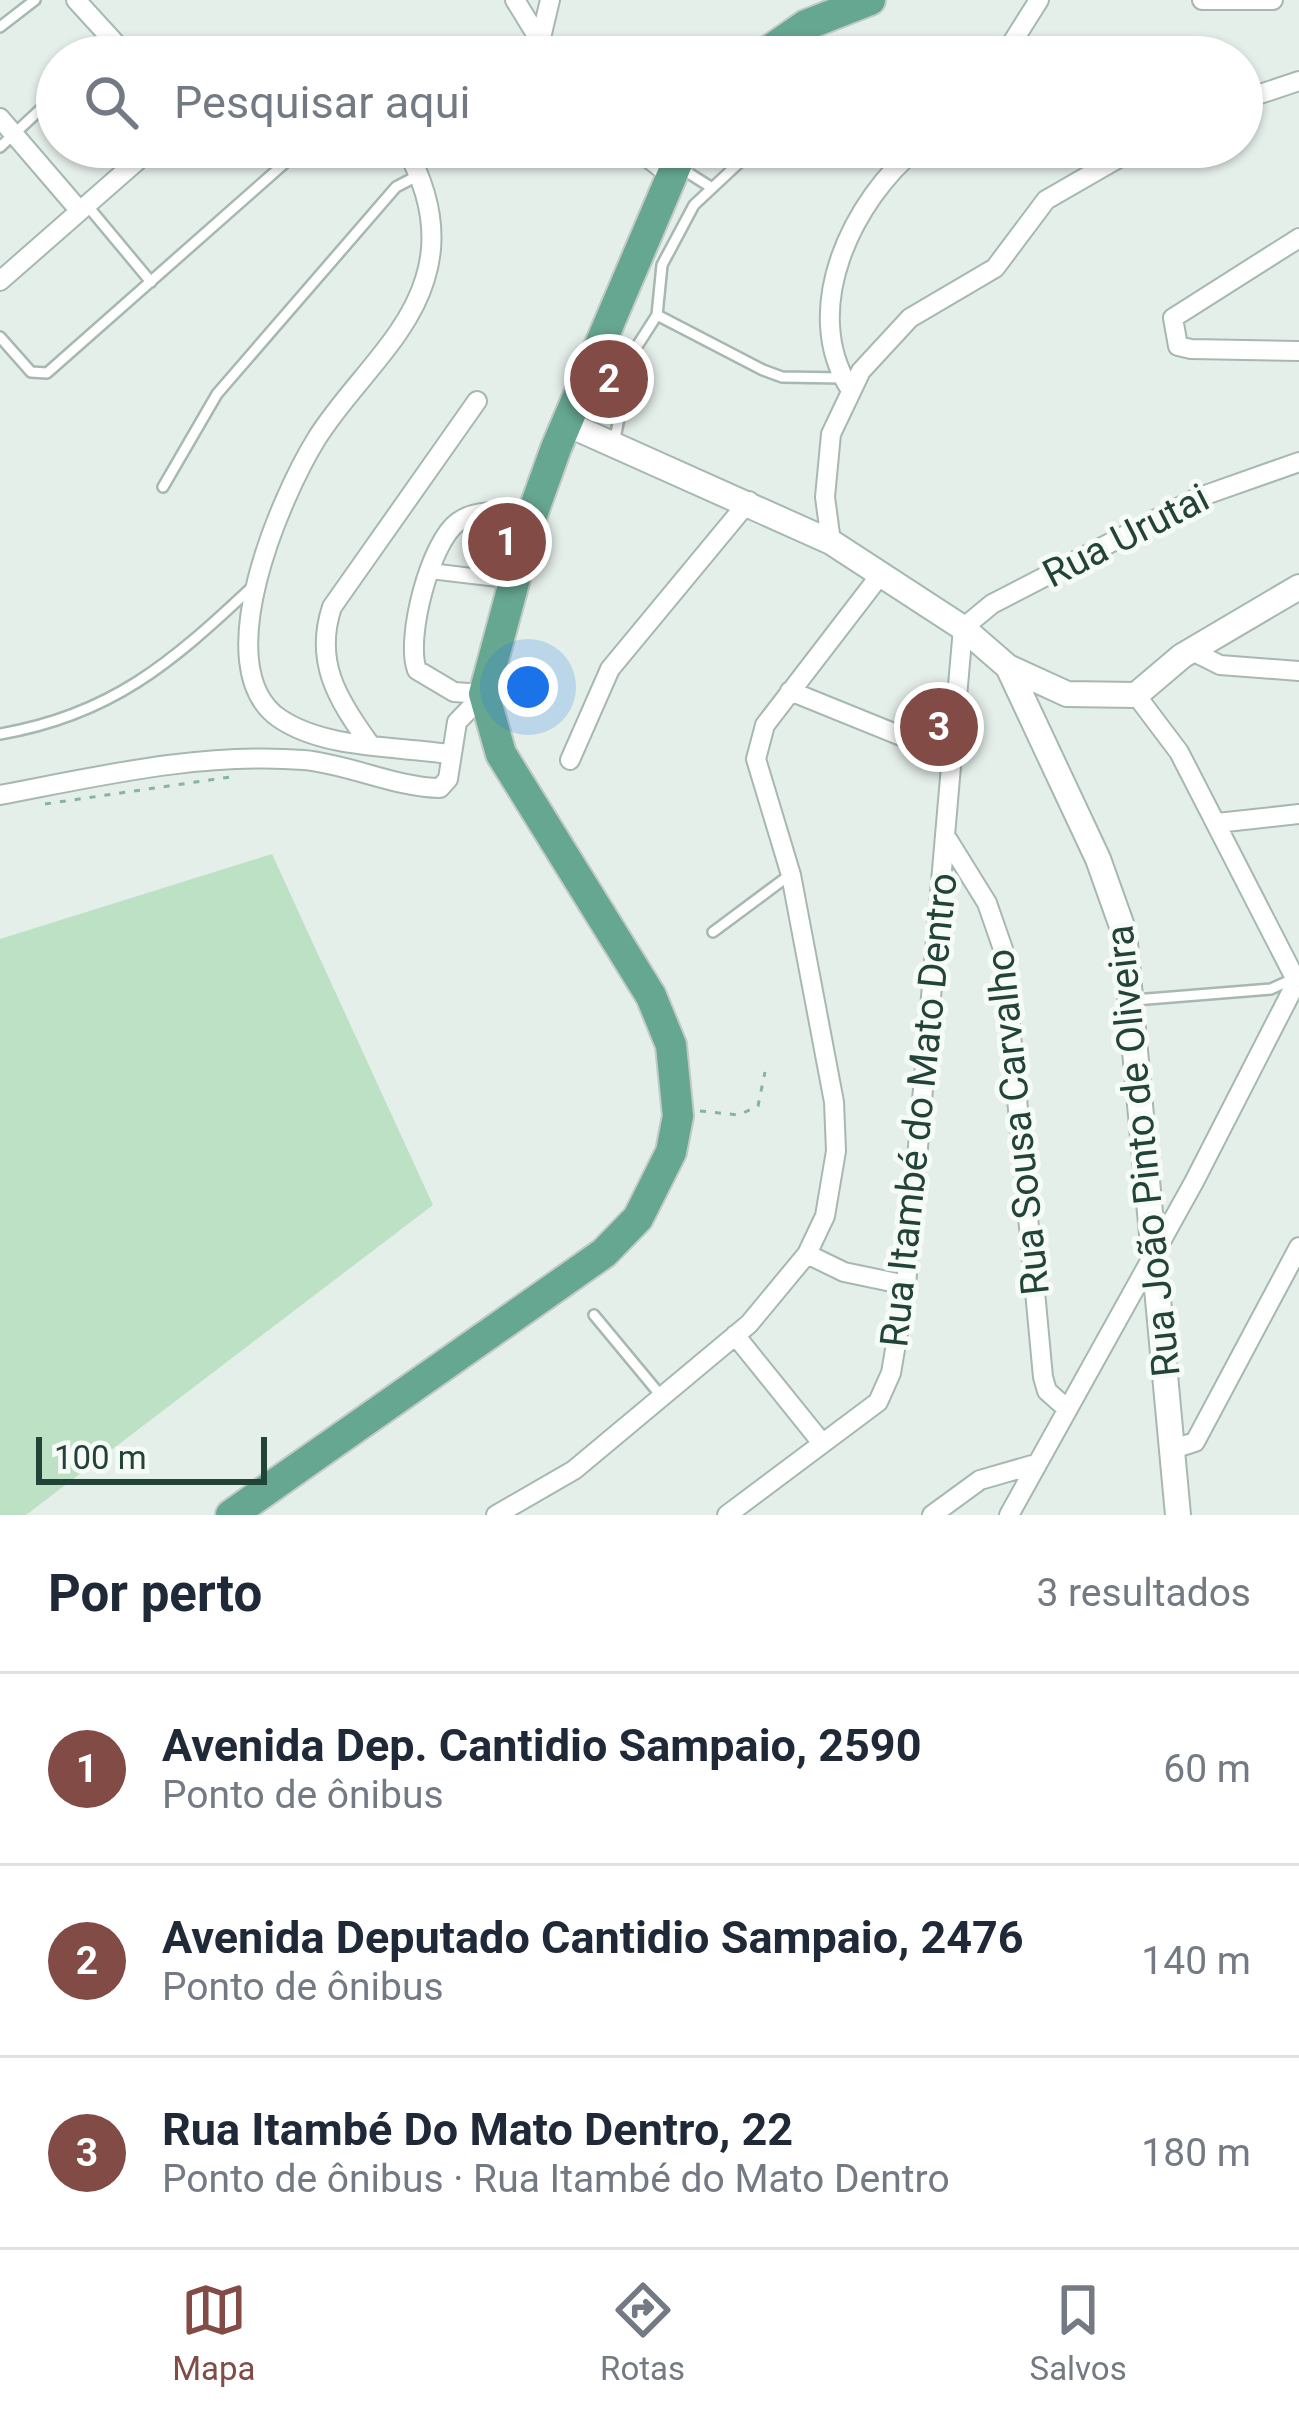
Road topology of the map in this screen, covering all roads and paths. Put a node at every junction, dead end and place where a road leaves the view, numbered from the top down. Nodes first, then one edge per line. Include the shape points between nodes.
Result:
1 (35, 0) edge
2 (76, 0) edge
3 (515, 0) edge
4 (550, 0) edge
5 (870, 0) edge
6 (1039, 0) edge
7 (1202, 0) edge
8 (1273, 0) edge
9 (838, 5) edge
10 (0, 27) edge
11 (108, 36) edge
12 (537, 36) edge
13 (546, 36) edge
14 (797, 36) edge
15 (1016, 36) edge
16 (1299, 81) edge
17 (1263, 93) edge
18 (36, 114) edge
19 (0, 118) edge
20 (7, 141) edge
21 (36, 166) edge
22 (38, 168) edge
23 (129, 168) edge
24 (279, 168) edge
25 (416, 168) edge
26 (673, 168) edge
27 (685, 168) edge
28 (730, 168) edge
29 (898, 168) edge
30 (1103, 168) edge
31 (419, 175) junction
32 (709, 185) junction
33 (83, 207) junction
34 (1298, 239) edge
35 (0, 281) edge
36 (151, 282) junction
37 (657, 315) junction
38 (0, 337) edge
39 (1299, 351) edge
40 (846, 383) junction
41 (476, 401) dead end
42 (566, 424) junction
43 (614, 443) junction
44 (1299, 462) edge
45 (163, 487) dead end
46 (749, 501) junction
47 (532, 515) junction
48 (832, 542) junction
49 (430, 571) junction
50 (881, 574) junction
51 (259, 580) junction
52 (514, 581) junction
53 (1299, 587) edge
54 (963, 628) junction
55 (1192, 651) junction
56 (1007, 667) junction
57 (1299, 670) edge
58 (790, 692) junction
59 (484, 694) junction
60 (1137, 697) junction
61 (491, 732) junction
62 (454, 733) junction
63 (0, 734) edge
64 (369, 743) junction
65 (952, 758) junction
66 (262, 759) junction
67 (570, 760) dead end
68 (448, 763) junction
69 (1, 795) edge
70 (1299, 814) edge
71 (1217, 823) junction
72 (948, 840) junction
73 (791, 874) junction
74 (713, 932) dead end
75 (1297, 978) edge
76 (1130, 1001) junction
77 (765, 1072) dead end
78 (678, 1107) junction
79 (1299, 1247) edge
80 (1155, 1250) junction
81 (807, 1254) junction
82 (906, 1285) junction
83 (594, 1315) dead end
84 (735, 1335) junction
85 (662, 1396) junction
86 (1065, 1407) junction
87 (822, 1443) junction
88 (1173, 1449) junction
89 (1032, 1465) junction
90 (1017, 1512) edge
91 (231, 1515) edge
92 (496, 1515) edge
93 (727, 1515) edge
94 (932, 1515) edge
95 (1178, 1515) edge

1 - 10 lane
2 - 11 street
3 - 12 street
4 - 13 street
5 - 9 main road
6 - 15 street
7 - 8 street
9 - 14 main road
16 - 17 street
18 - 20 lane
19 - 20 street
20 - 21 street
22 - 33 street
23 - 33 street
24 - 36 lane
25 - 31 street
26 - 42 main road
27 - 32 lane
28 - 32 lane
29 - 40 street via 874,194 837,265 831,310
30 - 40 street via 1041,205 995,268 910,318
31 - 45 lane via 388,196 218,394
31 - 51 street via 432,224 425,281 317,439
32 - 37 lane via 662,265
33 - 35 street
33 - 36 lane
34 - 39 street via 1173,318 1172,337 1190,350
36 - 38 lane via 46,373 31,372
37 - 40 lane via 763,370
37 - 43 lane via 632,355
40 - 48 street via 829,445
41 - 64 street via 327,622 332,686
42 - 43 street
42 - 47 main road
43 - 46 street
44 - 54 street, Rua Urutai via 1197,498 992,604
46 - 48 street
46 - 67 street via 610,669
47 - 49 street via 460,520
47 - 52 main road
48 - 50 street
49 - 52 street
49 - 59 street via 414,664 435,684
50 - 54 street
50 - 58 street
51 - 63 lane via 182,654 122,693 80,715
51 - 64 street via 245,645 263,700 298,728
52 - 59 main road
53 - 55 street
54 - 56 street
54 - 65 street, Rua Itambé do Mato Dentro
55 - 57 street via 1220,665
55 - 60 street
56 - 60 street via 1067,694
56 - 76 street, Rua João Pinto de Oliveira via 1116,902
58 - 65 street
58 - 73 street via 765,725 756,758
59 - 61 main road
59 - 62 street
60 - 71 street
61 - 62 street
61 - 78 main road via 664,1020
62 - 68 street
64 - 68 street
65 - 72 street, Rua Itambé do Mato Dentro
66 - 68 street via 339,765 432,788 445,785
66 - 69 street via 161,765
66 - 69 path via 235,777 52,805
70 - 71 street
71 - 75 street
72 - 82 street, Rua Itambé do Mato Dentro
72 - 86 street, Rua Sousa Carvalho via 987,903 1003,949 1043,1377
73 - 74 lane
73 - 81 street via 834,1102 830,1197
75 - 76 lane via 1270,988
75 - 80 street
76 - 80 street, Rua João Pinto de Oliveira
77 - 78 path via 758,1106 748,1112
78 - 91 main road via 664,1172 620,1239
79 - 88 street via 1195,1442
80 - 86 street
80 - 88 street, Rua João Pinto de Oliveira
81 - 82 street via 844,1272
81 - 84 street
82 - 87 street, Rua Itambé do Mato Dentro via 886,1387 878,1402
83 - 85 lane
84 - 85 street
84 - 87 street
85 - 92 street via 574,1470
86 - 89 street
87 - 93 street, Rua Itambé do Mato Dentro
88 - 95 street, Rua João Pinto de Oliveira
89 - 90 street
89 - 94 street via 980,1480

